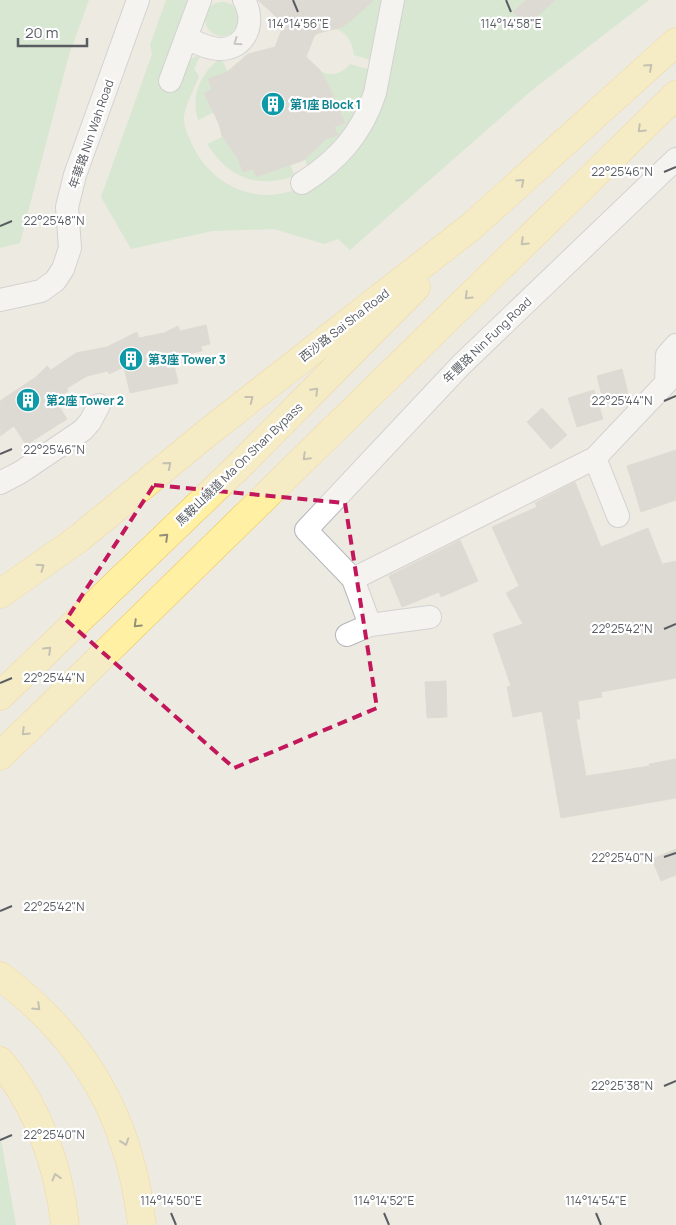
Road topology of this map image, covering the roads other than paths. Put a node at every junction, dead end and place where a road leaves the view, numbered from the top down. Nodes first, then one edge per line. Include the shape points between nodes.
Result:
1 (138, 0) edge
2 (200, 0) edge
3 (244, 0) edge
4 (393, 0) edge
5 (186, 38) junction
6 (676, 42) edge
7 (170, 81) dead end
8 (676, 95) edge
9 (676, 159) edge
10 (302, 183) dead end
11 (472, 226) junction
12 (0, 300) edge
13 (676, 345) edge
14 (669, 395) edge
15 (99, 405) dead end
16 (595, 458) junction
17 (0, 483) edge
18 (618, 516) dead end
19 (353, 579) junction
20 (0, 594) edge
21 (430, 616) dead end
22 (370, 625) junction
23 (347, 635) dead end
24 (0, 696) edge
25 (0, 756) edge
26 (0, 976) edge
27 (0, 1061) edge
28 (65, 1225) edge
29 (142, 1225) edge

1 - 12 street, 年華路 Nin Wah Road via 71,191 67,216 70,248 66,262 55,282 41,291
2 - 5 street
3 -> 5 street via 250,16 249,26 238,42 220,49
4 - 10 street via 375,93 368,112 338,157
5 - 7 street
11 -> 6 main road, 西沙路 Sai Sha Road
8 -> 25 main road
9 - 19 street, 年豐路 Nin Fung Road via 461,365 306,530
20 -> 11 main road, 西沙路 Sai Sha Road via 78,539 212,429
24 -> 11 main road, 馬鞍山繞道 Ma On Shan Bypass via 243,462
13 - 14 street via 667,355
14 - 16 street
15 - 17 street via 83,430
16 - 18 street
16 - 19 street
19 - 22 street
21 - 22 street
22 - 23 street
26 -> 29 main road via 61,1031 97,1081 116,1118 131,1162
28 -> 27 main road via 59,1188 39,1125 24,1095

